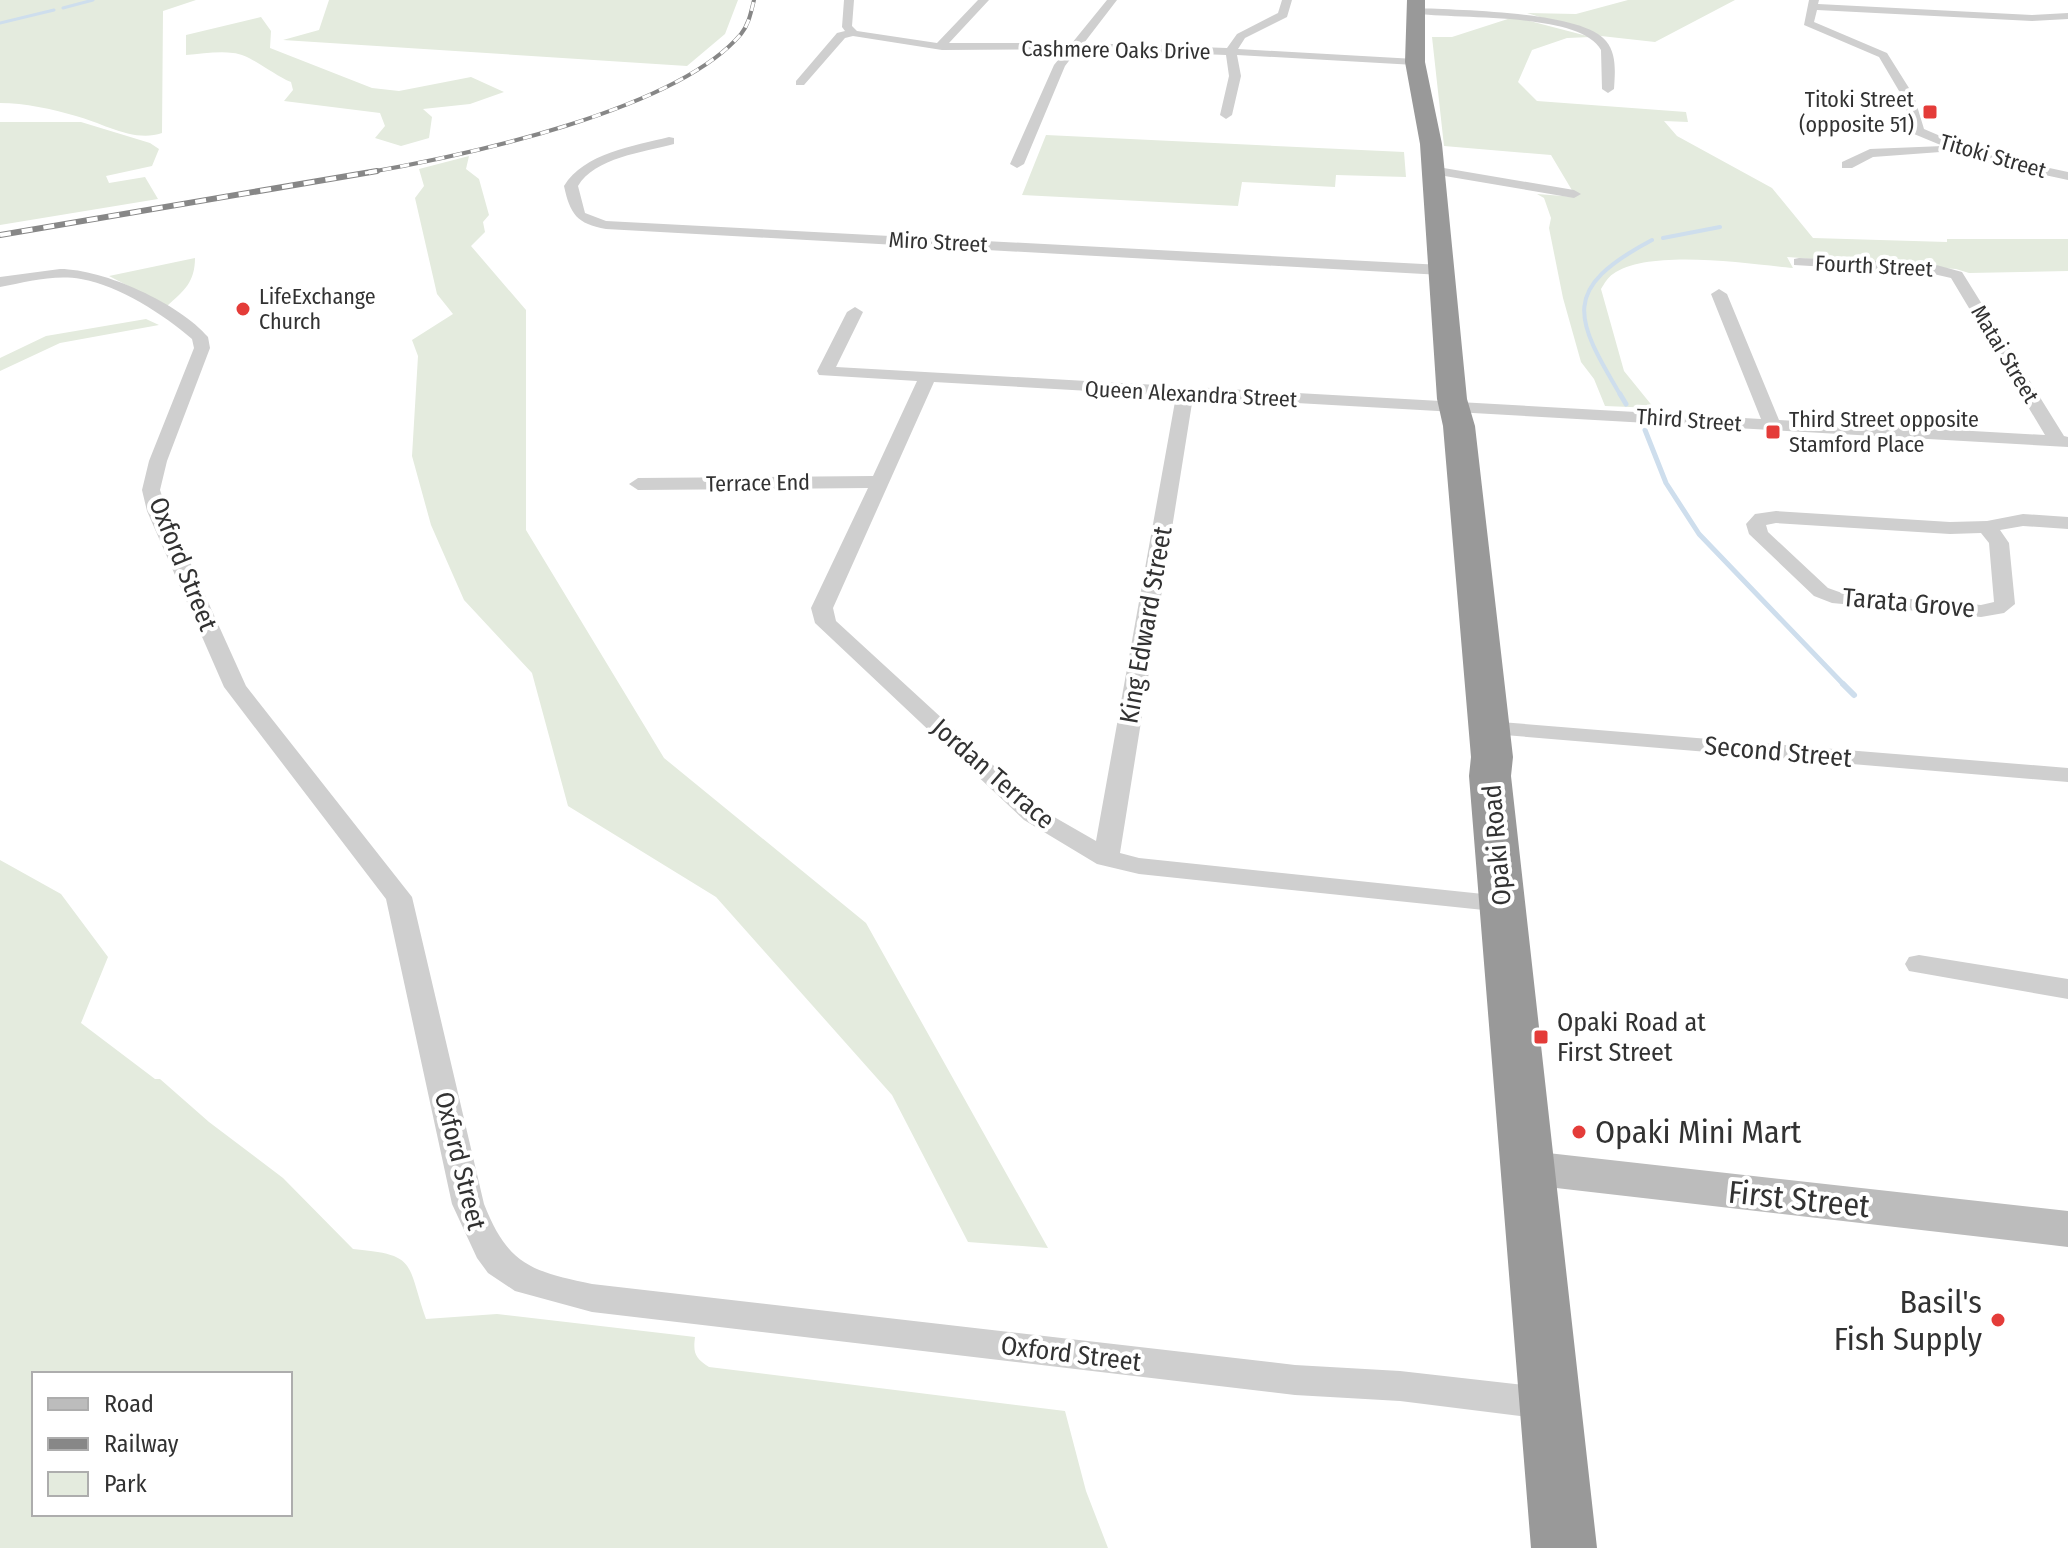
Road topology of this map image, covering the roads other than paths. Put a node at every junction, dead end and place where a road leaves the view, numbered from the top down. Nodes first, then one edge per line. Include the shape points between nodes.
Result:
1 (849, 0) edge
2 (984, 0) edge
3 (1112, 0) edge
4 (1287, 0) edge
5 (1813, 4) edge
6 (1416, 5) edge
7 (2068, 16) edge
8 (853, 33) junction
9 (940, 46) junction
10 (1077, 47) junction
11 (1231, 53) junction
12 (1415, 62) junction
13 (800, 83) dead end
14 (1608, 89) dead end
15 (1226, 115) dead end
16 (669, 141) dead end
17 (1958, 150) junction
18 (1432, 157) junction
19 (1017, 164) dead end
20 (1847, 165) dead end
21 (2068, 176) edge
22 (1574, 194) dead end
23 (1799, 262) dead end
24 (1442, 270) junction
25 (1949, 271) joint
26 (0, 282) edge
27 (1719, 294) dead end
28 (855, 312) dead end
29 (927, 379) junction
30 (1185, 393) junction
31 (1454, 407) junction
32 (1772, 425) junction
33 (2063, 442) edge
34 (879, 482) junction
35 (638, 484) dead end
36 (2068, 523) edge
37 (1987, 527) junction
38 (1488, 728) junction
39 (2068, 775) edge
40 (1106, 858) junction
41 (1503, 903) junction
42 (1919, 964) dead end
43 (2068, 989) edge
44 (1530, 1168) junction
45 (2068, 1229) edge
46 (1552, 1404) junction
47 (1564, 1548) edge

1 - 8 street via 847,27
2 - 9 street
3 - 10 street
4 - 11 street via 1283,15 1241,36
5 - 7 street
5 - 17 street, Titoki Street via 1808,19 1812,25 1883,55 1908,96 1918,131
6 - 12 highway, Opaki Road
6 - 14 street via 1527,16 1598,37 1608,52
8 - 9 street, Cashmere Oaks Drive
8 - 13 street via 841,35
9 - 10 street, Cashmere Oaks Drive
10 - 11 street, Cashmere Oaks Drive
10 - 19 street via 1060,65
11 - 12 street, Cashmere Oaks Drive
11 - 15 street via 1235,76
12 - 18 highway, Opaki Road
16 - 24 street, Miro Street via 579,174 571,186 577,215 606,225
17 - 20 street via 1870,153
17 - 21 street, Titoki Street
18 - 22 street
18 - 24 highway, Opaki Road
23 - 25 street, Fourth Street
24 - 31 highway, Opaki Road
25 - 33 street, Matai Street via 1959,277
26 - 46 street, Oxford Street via 81,274 166,313 200,337 202,348 158,461 151,490 157,511 235,687 399,897 468,1204 481,1242 500,1267 535,1285 592,1298 1295,1380
27 - 32 street
28 - 29 street, Queen Alexandra Street via 825,371
29 - 30 street, Queen Alexandra Street
29 - 34 street, Jordan Terrace
30 - 31 street, Queen Alexandra Street
30 - 40 street, King Edward Street
31 - 32 street, Third Street
31 - 38 highway, Opaki Road
32 - 33 street, Third Street
34 - 35 street, Terrace End
34 - 40 street, Jordan Terrace via 825,598 826,623 1033,815
36 - 37 street, Tarata Grove via 2023,520
37 - 37 street, Tarata Grove via 1999,543 2005,604 1981,611 1839,599 1821,592 1759,534 1756,524 1776,517
38 - 39 street, Second Street
38 - 41 highway, Opaki Road
40 - 41 street, Jordan Terrace via 1139,866
41 - 44 highway, Opaki Road
42 - 43 street
44 - 45 street, First Street
44 - 46 highway, Opaki Road
46 - 47 highway, Opaki Road

